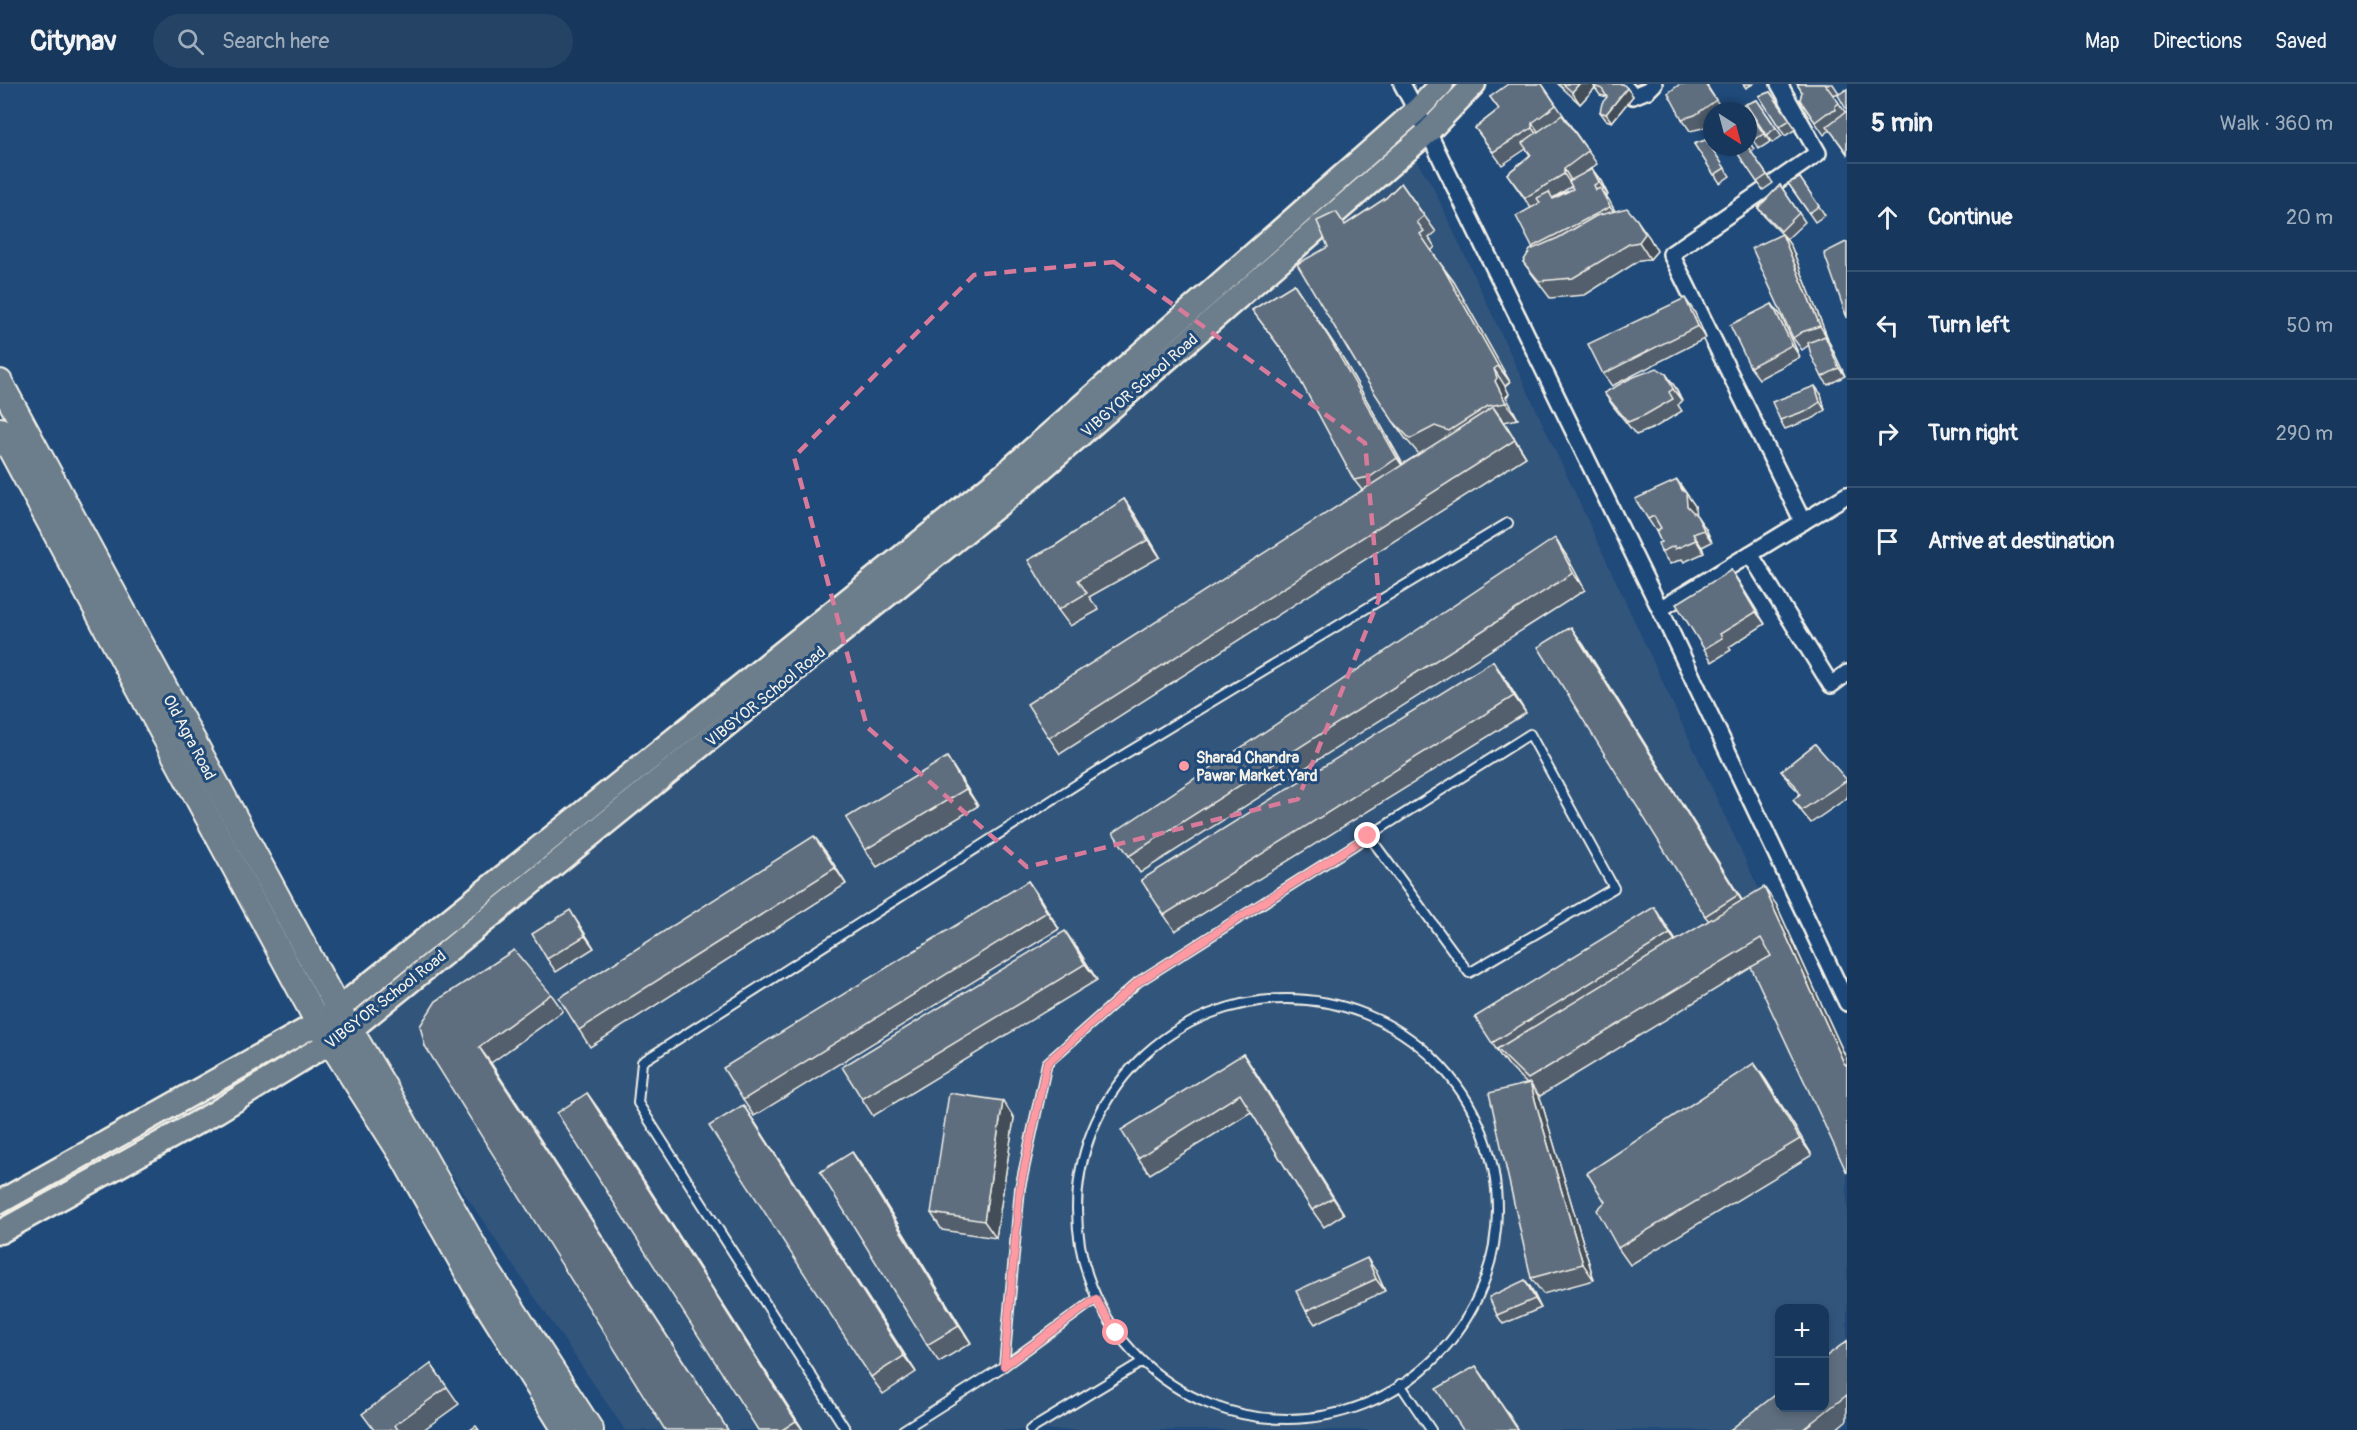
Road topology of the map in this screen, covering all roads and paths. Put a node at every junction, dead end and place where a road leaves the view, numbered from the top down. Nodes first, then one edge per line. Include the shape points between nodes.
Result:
1 (1402, 84) edge
2 (1442, 84) edge
3 (1474, 84) edge
4 (1622, 84) edge
5 (1654, 84) edge
6 (1779, 84) edge
7 (1417, 110) junction
8 (1428, 132) junction
9 (0, 382) edge
10 (0, 430) edge
11 (1847, 495) edge
12 (1803, 522) junction
13 (1508, 523) dead end
14 (1750, 554) junction
15 (1660, 609) junction
16 (1847, 673) edge
17 (1368, 836) junction
18 (1847, 1003) edge
19 (344, 1020) junction
20 (324, 1033) junction
21 (0, 1202) edge
22 (0, 1232) edge
23 (1096, 1299) junction
24 (1142, 1362) junction
25 (1004, 1366) junction
26 (1400, 1384) junction
27 (565, 1430) edge
28 (591, 1430) edge
29 (846, 1430) edge
30 (903, 1430) edge
31 (1030, 1430) edge
32 (1431, 1430) edge

1 - 7 street
2 - 7 main road, VIBGYOR School Road
3 - 8 main road, VIBGYOR School Road
4 - 5 street via 1633,96
6 - 12 street via 1818,153 1671,254
7 - 8 street
7 - 19 main road, VIBGYOR School Road via 1001,477
8 - 15 street
8 - 19 main road, VIBGYOR School Road via 1023,486
9 - 19 highway, Old Agra Road
10 - 20 highway
11 - 12 street
12 - 14 street
13 - 29 lane via 1110,763 642,1062 638,1103
14 - 15 street
14 - 16 street via 1831,685
15 - 18 street
17 - 17 lane via 1530,734 1614,888 1469,973
17 - 25 lane via 1138,982 1047,1063 1020,1188
19 - 20 main road, VIBGYOR School Road
19 - 28 highway, Old Agra Road via 488,1271
20 - 21 main road, VIBGYOR School Road
20 - 22 main road, VIBGYOR School Road via 216,1112
20 - 27 highway via 400,1152 475,1286
23 - 24 lane via 1116,1333
23 - 25 lane
23 - 26 lane via 1080,1250 1077,1198 1086,1147 1107,1100 1140,1059 1181,1028 1228,1007 1279,998 1331,1002 1380,1019 1423,1047 1459,1084 1483,1130 1497,1180 1497,1232 1485,1282 1461,1328 1426,1366
24 - 26 lane via 1184,1393 1213,1405 1232,1412 1283,1419 1335,1414 1383,1396
24 - 31 lane
25 - 30 lane
26 - 32 lane

